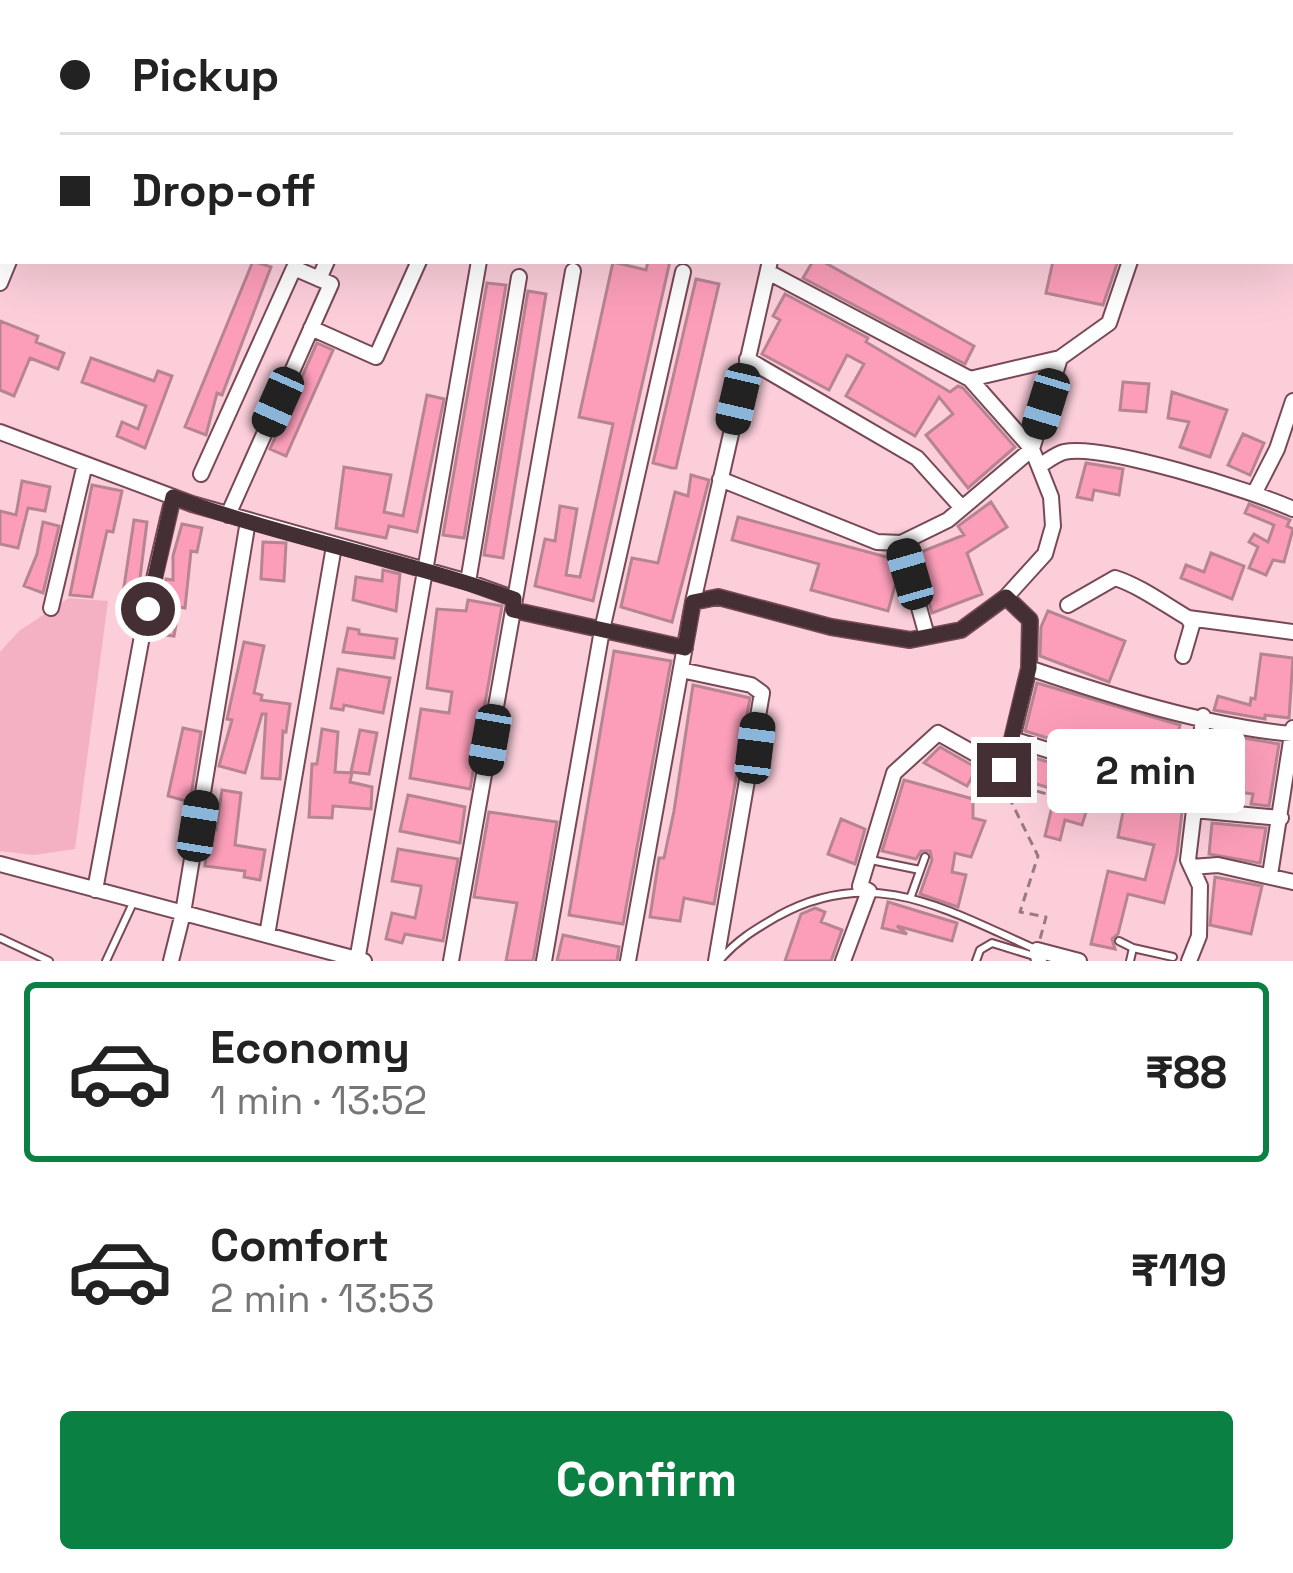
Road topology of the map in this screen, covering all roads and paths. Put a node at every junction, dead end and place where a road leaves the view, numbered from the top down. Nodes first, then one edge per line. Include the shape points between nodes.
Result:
1 (326, 264) edge
2 (418, 264) edge
3 (477, 264) edge
4 (1129, 264) edge
5 (769, 267) edge
6 (573, 271) dead end
7 (683, 272) dead end
8 (519, 277) dead end
9 (320, 279) junction
10 (311, 328) junction
11 (1060, 358) junction
12 (747, 359) junction
13 (970, 379) junction
14 (1293, 401) edge
15 (0, 432) edge
16 (1032, 449) junction
17 (85, 464) junction
18 (1039, 466) junction
19 (201, 474) dead end
20 (720, 479) junction
21 (1255, 492) junction
22 (173, 497) junction
23 (962, 508) junction
24 (1293, 508) edge
25 (228, 514) junction
26 (248, 521) junction
27 (901, 543) junction
28 (334, 546) junction
29 (423, 572) junction
30 (468, 582) junction
31 (1006, 597) junction
32 (693, 602) junction
33 (514, 605) junction
34 (1068, 605) dead end
35 (51, 608) dead end
36 (1188, 618) junction
37 (602, 630) junction
38 (1293, 632) edge
39 (927, 636) junction
40 (685, 648) junction
41 (1183, 656) dead end
42 (1029, 668) junction
43 (681, 670) junction
44 (1203, 716) junction
45 (1292, 731) edge
46 (1012, 740) junction
47 (1003, 776) junction
48 (1290, 778) edge
49 (1198, 785) junction
50 (1094, 807) dead end
51 (1194, 810) junction
52 (1282, 818) junction
53 (925, 857) dead end
54 (868, 859) junction
55 (0, 864) edge
56 (1191, 867) junction
57 (920, 870) junction
58 (1270, 875) junction
59 (1293, 882) edge
60 (95, 890) junction
61 (869, 891) junction
62 (910, 896) junction
63 (134, 900) junction
64 (183, 913) junction
65 (267, 935) junction
66 (0, 938) edge
67 (1118, 940) dead end
68 (1133, 949) junction
69 (1038, 956) edge
70 (360, 960) edge
71 (1181, 960) edge
72 (49, 961) edge
73 (106, 961) edge
74 (171, 961) edge
75 (451, 961) edge
76 (544, 961) edge
77 (628, 961) edge
78 (718, 961) edge
79 (843, 961) edge
80 (976, 961) edge
81 (1079, 961) edge
82 (1130, 961) edge

1 - 9 street
2 - 10 street via 376,357
3 - 29 street
4 - 11 street via 1109,322
5 - 12 street
5 - 13 street
6 - 33 street
7 - 37 street
8 - 30 street
9 - 10 street via 331,284
9 - 19 street via 293,268
10 - 25 street
11 - 13 street
11 - 16 street
12 - 20 street
12 - 23 street via 916,458
13 - 16 street
14 - 21 street
15 - 17 street
16 - 18 street
16 - 23 street
17 - 22 street
17 - 35 street
18 - 21 street via 1065,452 1132,459
18 - 31 street via 1053,526 1045,554
20 - 27 street via 877,542
20 - 32 street
21 - 24 street
22 - 25 street
22 - 60 street
23 - 27 street
25 - 26 street
26 - 28 street
26 - 64 street
27 - 39 street
28 - 29 street
28 - 65 street
29 - 30 street
29 - 70 street
30 - 33 street
31 - 39 street via 961,630
31 - 42 street via 1030,620
32 - 39 street via 718,597 831,627
32 - 40 street
33 - 37 street
33 - 75 street
34 - 36 street via 1114,578
36 - 38 street
36 - 41 street
37 - 40 street
37 - 76 street
40 - 43 street
42 - 44 street
42 - 46 street
43 - 77 street
43 - 78 street via 762,693
44 - 45 street
44 - 49 street
45 - 48 street
46 - 47 street
46 - 49 street via 1138,778
47 - 50 path
47 - 54 street via 938,733 895,773
47 - 69 path via 1038,856 1020,912 1046,917
48 - 52 street
49 - 51 street
51 - 52 street
51 - 56 street
52 - 58 street
53 - 57 lane
54 - 57 lane
54 - 61 street via 860,886
55 - 60 street
56 - 58 street
56 - 71 street via 1200,886 1199,936
57 - 62 lane
58 - 59 street
60 - 63 street
61 - 62 lane
61 - 78 lane via 800,904 738,939
61 - 79 street
62 - 69 lane
63 - 64 street
63 - 73 lane
64 - 65 street
64 - 74 street
65 - 70 street
66 - 72 lane
67 - 68 lane
68 - 71 lane
68 - 82 lane
69 - 80 lane via 992,943
69 - 81 street

